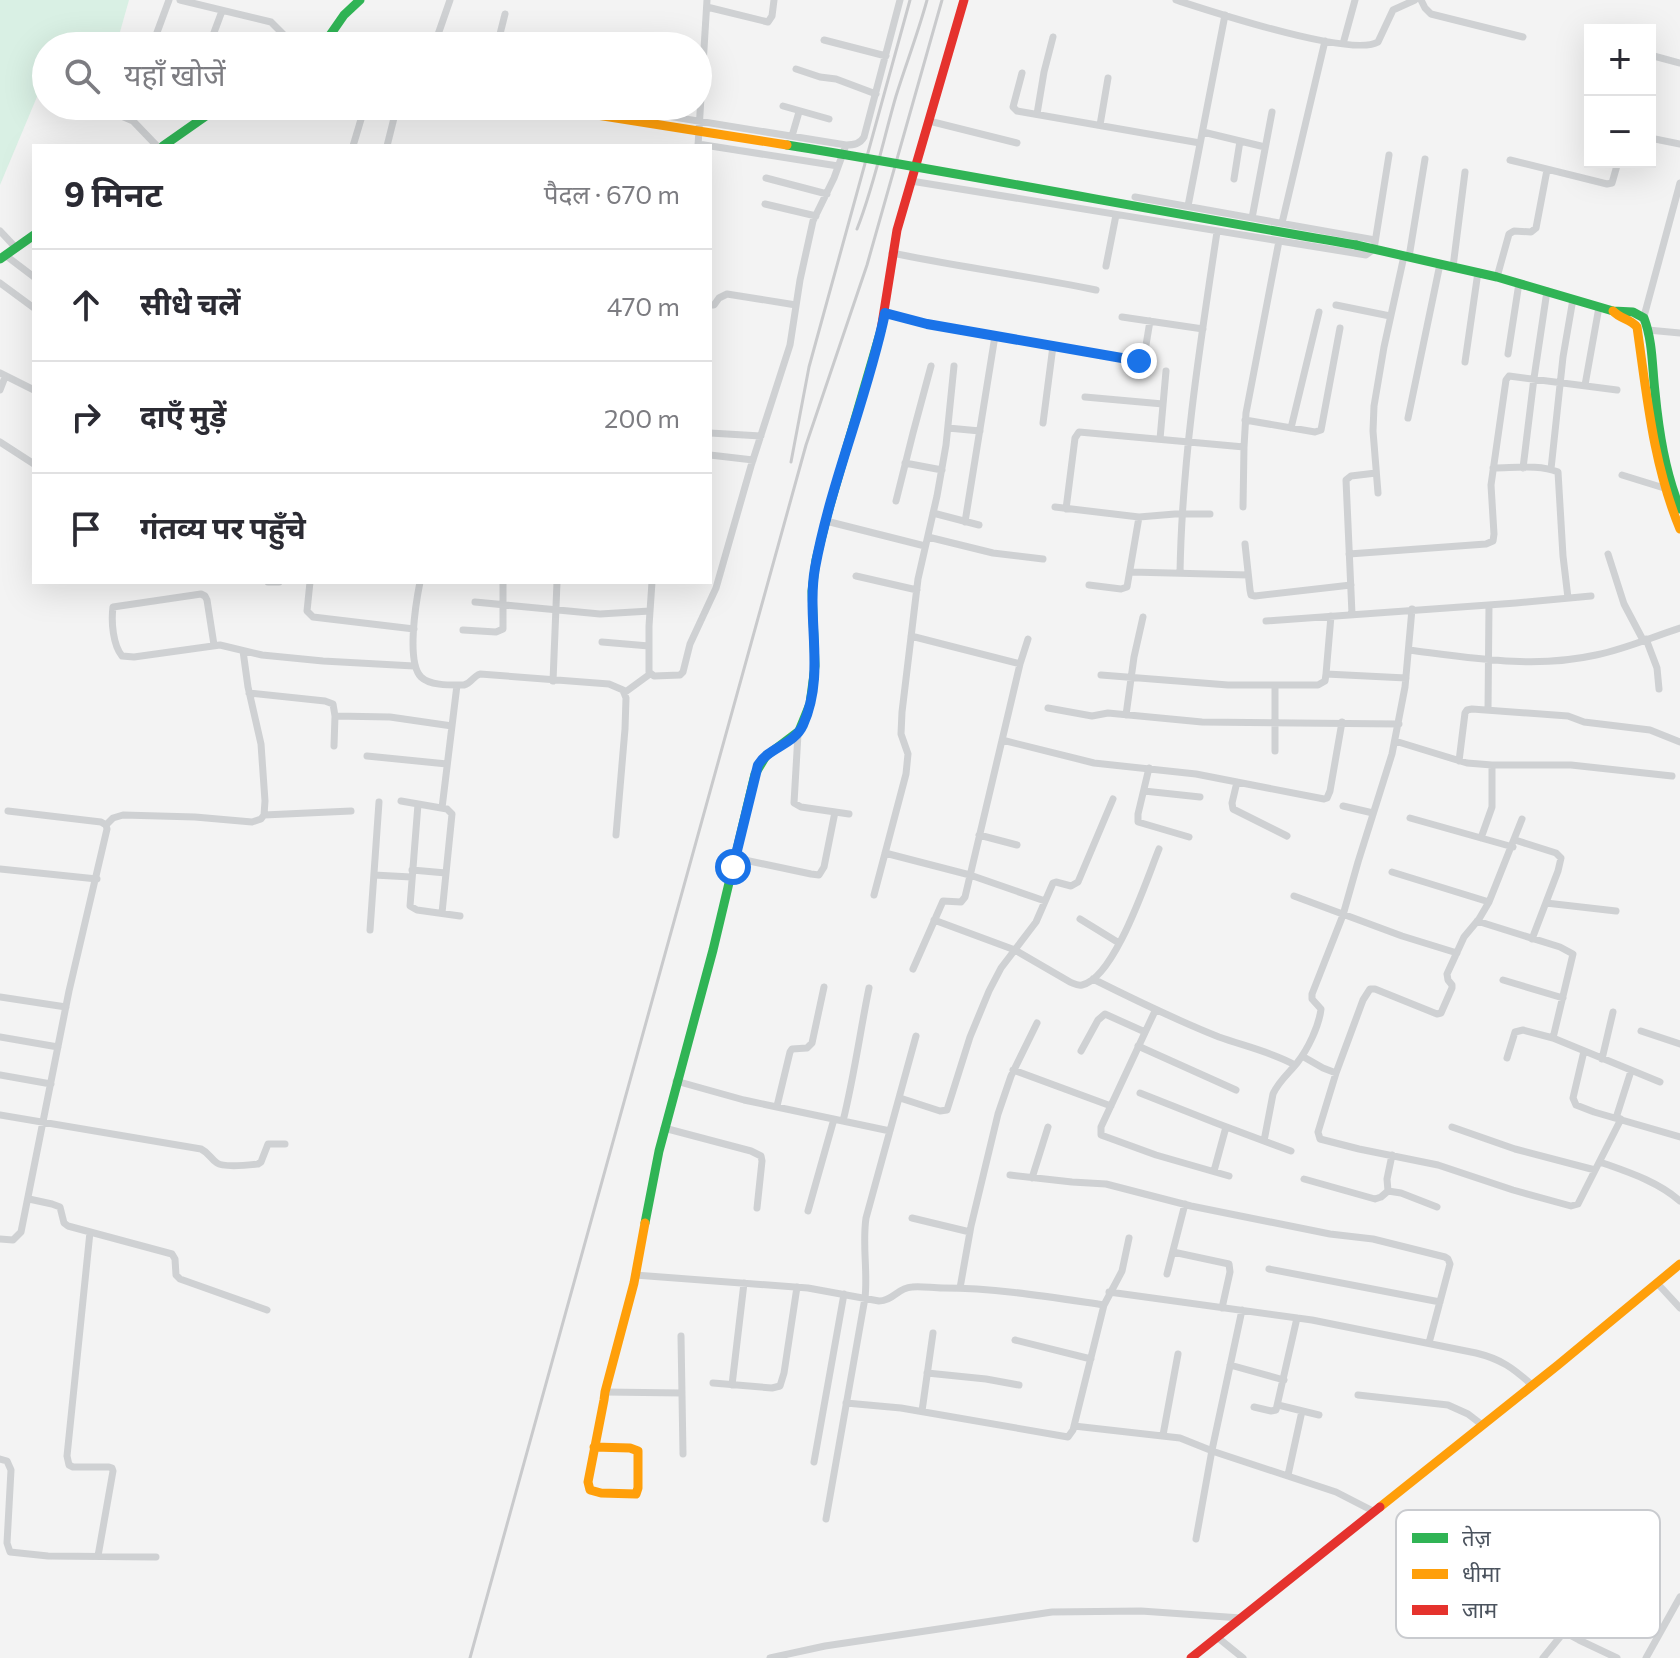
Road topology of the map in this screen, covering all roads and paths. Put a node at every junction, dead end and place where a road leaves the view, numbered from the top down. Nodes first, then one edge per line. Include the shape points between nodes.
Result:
1 (169, 0) edge
2 (180, 0) edge
3 (360, 0) edge
4 (450, 0) edge
5 (774, 0) edge
6 (900, 0) edge
7 (964, 0) edge
8 (1176, 0) edge
9 (1355, 0) edge
10 (1415, 0) edge
11 (1421, 0) edge
12 (707, 4) edge
13 (222, 11) junction
14 (505, 14) dead end
15 (1225, 15) junction
16 (157, 32) edge
17 (214, 32) edge
18 (281, 32) edge
19 (333, 32) edge
20 (439, 32) edge
21 (500, 32) edge
22 (704, 32) edge
23 (1053, 37) dead end
24 (1523, 37) dead end
25 (824, 40) dead end
26 (1325, 41) junction
27 (1343, 44) junction
28 (886, 56) junction
29 (1656, 57) edge
30 (1680, 63) edge
31 (796, 69) dead end
32 (1022, 73) dead end
33 (1108, 78) dead end
34 (876, 94) junction
35 (783, 106) dead end
36 (799, 112) junction
37 (1272, 112) dead end
38 (1037, 114) junction
39 (829, 119) dead end
40 (133, 120) edge
41 (200, 120) edge
42 (361, 120) edge
43 (394, 120) edge
44 (627, 120) edge
45 (694, 120) edge
46 (700, 121) junction
47 (929, 121) junction
48 (1100, 125) junction
49 (1203, 132) junction
50 (792, 136) junction
51 (1656, 139) edge
52 (1240, 141) junction
53 (1017, 143) dead end
54 (1200, 143) junction
55 (164, 144) edge
56 (166, 144) edge
57 (354, 144) edge
58 (388, 144) edge
59 (698, 144) edge
60 (1680, 144) edge
61 (846, 145) junction
62 (712, 147) edge
63 (1265, 147) junction
64 (1389, 155) dead end
65 (1425, 159) dead end
66 (1510, 160) dead end
67 (838, 166) junction
68 (1617, 168) edge
69 (1547, 170) junction
70 (1465, 172) dead end
71 (766, 178) dead end
72 (1234, 179) dead end
73 (911, 181) junction
74 (1680, 183) edge
75 (827, 194) junction
76 (1135, 197) dead end
77 (765, 204) dead end
78 (1188, 206) junction
79 (1116, 215) junction
80 (816, 216) junction
81 (1252, 218) junction
82 (1282, 223) junction
83 (0, 231) edge
84 (1217, 232) junction
85 (32, 236) edge
86 (1279, 241) junction
87 (1375, 244) junction
88 (16, 248) junction
89 (892, 253) junction
90 (1407, 256) junction
91 (2, 257) edge
92 (1440, 264) junction
93 (1106, 266) dead end
94 (1453, 267) junction
95 (1478, 272) junction
96 (32, 276) edge
97 (1497, 277) junction
98 (0, 283) edge
99 (1519, 283) junction
100 (1096, 290) dead end
101 (1547, 291) junction
102 (1573, 299) junction
103 (712, 305) edge
104 (796, 305) junction
105 (1336, 305) dead end
106 (32, 307) edge
107 (1599, 307) junction
108 (1613, 311) junction
109 (1319, 312) dead end
110 (885, 313) junction
111 (1390, 316) junction
112 (1122, 317) dead end
113 (1644, 318) junction
114 (1150, 321) junction
115 (1340, 328) dead end
116 (1203, 329) junction
117 (1643, 330) junction
118 (1680, 333) edge
119 (995, 336) junction
120 (1053, 346) junction
121 (1508, 354) dead end
122 (1465, 362) dead end
123 (931, 366) dead end
124 (954, 366) dead end
125 (1166, 371) dead end
126 (3, 375) edge
127 (1534, 378) junction
128 (1560, 382) junction
129 (1585, 385) junction
130 (32, 389) edge
131 (0, 390) edge
132 (1617, 390) dead end
133 (1085, 397) dead end
134 (1163, 404) junction
135 (1408, 418) dead end
136 (1245, 420) junction
137 (1043, 423) dead end
138 (948, 428) junction
139 (1291, 428) junction
140 (980, 431) junction
141 (712, 433) edge
142 (761, 436) junction
143 (1160, 439) junction
144 (1187, 441) junction
145 (0, 442) edge
146 (1244, 447) junction
147 (712, 455) edge
148 (753, 460) junction
149 (32, 463) edge
150 (905, 463) junction
151 (1493, 468) junction
152 (1523, 468) junction
153 (1551, 469) junction
154 (942, 470) junction
155 (1376, 473) junction
156 (1622, 475) dead end
157 (1664, 488) junction
158 (1378, 493) dead end
159 (896, 501) dead end
160 (1055, 507) dead end
161 (1243, 507) dead end
162 (1066, 509) junction
163 (1680, 509) edge
164 (933, 513) junction
165 (1181, 514) junction
166 (1210, 514) dead end
167 (1139, 517) junction
168 (826, 521) junction
169 (965, 522) junction
170 (979, 525) dead end
171 (1680, 529) edge
172 (928, 537) junction
173 (1245, 544) dead end
174 (925, 546) junction
175 (1349, 554) junction
176 (1608, 554) dead end
177 (1043, 559) dead end
178 (712, 565) edge
179 (722, 566) junction
180 (1131, 572) junction
181 (1180, 573) junction
182 (1248, 575) junction
183 (856, 576) dead end
184 (310, 584) edge
185 (420, 584) edge
186 (503, 584) edge
187 (557, 584) edge
188 (652, 584) edge
189 (1089, 585) dead end
190 (1351, 585) junction
191 (917, 590) junction
192 (1591, 596) dead end
193 (1568, 598) junction
194 (475, 602) dead end
195 (503, 605) junction
196 (1489, 605) junction
197 (1412, 609) junction
198 (556, 610) junction
199 (650, 611) junction
200 (1352, 614) junction
201 (1331, 616) junction
202 (1143, 617) dead end
203 (1266, 621) dead end
204 (1680, 628) edge
205 (414, 629) junction
206 (463, 630) dead end
207 (911, 636) junction
208 (1028, 639) dead end
209 (1644, 640) junction
210 (602, 642) dead end
211 (214, 645) junction
212 (649, 646) junction
213 (1409, 650) junction
214 (243, 651) junction
215 (1488, 660) junction
216 (1020, 664) junction
217 (414, 666) junction
218 (650, 674) junction
219 (1326, 674) junction
220 (1101, 675) dead end
221 (1131, 678) junction
222 (1406, 678) junction
223 (553, 681) junction
224 (457, 685) junction
225 (1275, 685) junction
226 (1659, 689) dead end
227 (249, 693) junction
228 (624, 693) junction
229 (1048, 708) dead end
230 (1488, 710) junction
231 (1126, 715) junction
232 (335, 716) junction
233 (1342, 722) junction
234 (1275, 723) junction
235 (1399, 724) junction
236 (452, 726) junction
237 (798, 734) junction
238 (1002, 740) junction
239 (1395, 741) junction
240 (1680, 742) edge
241 (334, 746) dead end
242 (1275, 751) dead end
243 (367, 756) dead end
244 (1459, 761) junction
245 (447, 764) junction
246 (1492, 765) junction
247 (1149, 768) junction
248 (1672, 776) dead end
249 (1237, 782) junction
250 (1144, 791) junction
251 (1200, 797) dead end
252 (1113, 799) dead end
253 (401, 801) dead end
254 (379, 802) dead end
255 (418, 804) junction
256 (1343, 806) dead end
257 (442, 808) junction
258 (8, 811) dead end
259 (351, 811) dead end
260 (835, 812) junction
261 (1373, 813) junction
262 (849, 814) dead end
263 (264, 815) junction
264 (1410, 818) dead end
265 (1522, 819) dead end
266 (106, 825) junction
267 (616, 835) dead end
268 (979, 835) junction
269 (1287, 836) dead end
270 (1189, 837) dead end
271 (1481, 838) junction
272 (1514, 844) junction
273 (1017, 845) dead end
274 (1159, 849) dead end
275 (885, 853) junction
276 (735, 858) junction
277 (0, 869) edge
278 (1392, 872) dead end
279 (446, 873) junction
280 (412, 874) junction
281 (374, 875) junction
282 (970, 875) junction
283 (97, 879) junction
284 (874, 895) dead end
285 (1294, 896) dead end
286 (1045, 901) junction
287 (1489, 902) junction
288 (1546, 903) junction
289 (1616, 911) dead end
290 (442, 913) junction
291 (1343, 915) junction
292 (460, 916) dead end
293 (1080, 919) dead end
294 (934, 920) junction
295 (1477, 921) junction
296 (370, 930) dead end
297 (1532, 939) junction
298 (1119, 943) junction
299 (1015, 950) junction
300 (1457, 953) junction
301 (913, 969) dead end
302 (1093, 979) junction
303 (1503, 980) dead end
304 (824, 987) dead end
305 (869, 988) dead end
306 (0, 997) edge
307 (1563, 998) junction
308 (66, 1007) junction
309 (1155, 1011) junction
310 (1613, 1012) dead end
311 (1037, 1023) dead end
312 (1641, 1031) dead end
313 (1145, 1032) junction
314 (916, 1036) dead end
315 (0, 1037) edge
316 (1553, 1038) junction
317 (1680, 1044) edge
318 (1138, 1046) junction
319 (58, 1047) junction
320 (1081, 1051) dead end
321 (1584, 1051) junction
322 (1302, 1056) junction
323 (1507, 1058) dead end
324 (1602, 1059) junction
325 (1295, 1065) junction
326 (1013, 1070) junction
327 (1631, 1071) junction
328 (1336, 1073) junction
329 (0, 1075) edge
330 (676, 1081) junction
331 (1660, 1082) dead end
332 (51, 1084) junction
333 (1236, 1090) dead end
334 (1140, 1093) dead end
335 (900, 1098) junction
336 (777, 1106) junction
337 (1111, 1106) junction
338 (0, 1115) edge
339 (1619, 1118) junction
340 (838, 1120) junction
341 (44, 1122) junction
342 (1048, 1127) dead end
343 (1226, 1127) junction
344 (1452, 1127) dead end
345 (664, 1128) junction
346 (890, 1131) junction
347 (1680, 1137) edge
348 (1264, 1141) junction
349 (285, 1144) dead end
350 (1291, 1151) dead end
351 (1392, 1155) junction
352 (1600, 1162) junction
353 (1595, 1170) junction
354 (1214, 1171) junction
355 (1010, 1175) dead end
356 (1229, 1176) dead end
357 (1032, 1178) junction
358 (1304, 1179) dead end
359 (1388, 1191) junction
360 (29, 1199) junction
361 (1680, 1201) edge
362 (1185, 1204) junction
363 (1437, 1207) dead end
364 (757, 1208) dead end
365 (808, 1211) dead end
366 (912, 1218) dead end
367 (90, 1232) junction
368 (970, 1232) junction
369 (1129, 1238) dead end
370 (0, 1239) edge
371 (1173, 1252) junction
372 (1680, 1264) edge
373 (1269, 1269) dead end
374 (1167, 1274) dead end
375 (635, 1275) junction
376 (744, 1283) junction
377 (1657, 1283) junction
378 (797, 1287) junction
379 (960, 1288) junction
380 (1109, 1292) junction
381 (844, 1294) junction
382 (865, 1298) junction
383 (1440, 1302) junction
384 (1104, 1305) junction
385 (1222, 1308) junction
386 (1680, 1308) edge
387 (267, 1310) dead end
388 (1242, 1310) junction
389 (1297, 1318) junction
390 (933, 1333) dead end
391 (681, 1336) dead end
392 (1015, 1340) dead end
393 (1429, 1343) junction
394 (1178, 1354) dead end
395 (1091, 1359) junction
396 (1230, 1365) junction
397 (927, 1373) junction
398 (1284, 1380) junction
399 (713, 1383) dead end
400 (732, 1385) junction
401 (1019, 1385) dead end
402 (1532, 1385) junction
403 (605, 1392) junction
404 (682, 1393) junction
405 (1358, 1395) dead end
406 (846, 1403) junction
407 (1278, 1405) junction
408 (1254, 1407) dead end
409 (922, 1411) junction
410 (1302, 1411) junction
411 (1319, 1415) dead end
412 (1481, 1424) junction
413 (1074, 1426) junction
414 (1163, 1435) junction
415 (594, 1447) junction
416 (1212, 1450) junction
417 (683, 1454) dead end
418 (0, 1459) edge
419 (814, 1462) dead end
420 (1288, 1475) junction
421 (1373, 1511) junction
422 (826, 1519) dead end
423 (1196, 1539) dead end
424 (98, 1556) junction
425 (156, 1557) dead end
426 (1680, 1597) edge
427 (1241, 1618) junction
428 (1660, 1633) edge
429 (1217, 1637) junction
430 (1559, 1638) edge
431 (1576, 1638) edge
432 (1657, 1638) edge
433 (770, 1658) edge
434 (1191, 1658) edge
435 (1243, 1658) edge
436 (1543, 1658) edge
437 (1615, 1658) edge
438 (1646, 1658) edge

1 - 16 street
2 - 13 street
3 - 19 street
4 - 20 street
5 - 12 street via 768,22
6 - 28 street
7 - 47 street
8 - 15 street
9 - 27 street
10 - 27 street via 1393,10 1373,45
11 - 24 street via 1431,14
12 - 22 street
13 - 17 street
13 - 18 street via 271,22
14 - 21 street
15 - 26 street
15 - 49 street
23 - 38 street
25 - 28 street
26 - 27 street
26 - 82 street
28 - 34 street
29 - 30 street
31 - 34 street
32 - 38 street via 1014,110
33 - 48 street
34 - 61 street via 862,141
35 - 36 street
36 - 39 street
36 - 50 street
37 - 63 street
38 - 48 street
40 - 55 street
41 - 56 street
42 - 57 street
43 - 58 street
44 - 87 street, bridge via 1356,245
45 - 46 street
46 - 50 street
46 - 59 street
47 - 53 street
47 - 73 street
48 - 54 street
49 - 52 street
49 - 54 street
50 - 61 street
51 - 60 street
52 - 63 street
52 - 72 street
54 - 78 street
61 - 67 street
62 - 67 street
63 - 81 street
64 - 87 street
65 - 90 street
66 - 69 street
67 - 75 street
68 - 69 street via 1610,184
69 - 97 street via 1536,228 1509,234
70 - 94 street
71 - 75 street
73 - 79 street
73 - 89 street
74 - 113 street
75 - 80 street
76 - 78 street
77 - 80 street
78 - 81 street
79 - 84 street
79 - 93 street
80 - 104 street
81 - 82 street
82 - 87 street
83 - 88 street
84 - 86 street
84 - 116 street
85 - 88 street
86 - 87 street via 1361,255 1371,253
86 - 136 street
87 - 90 street
88 - 91 street
89 - 100 street
89 - 110 street
90 - 92 street
90 - 111 street
91 - 96 street
92 - 94 street
92 - 135 street
94 - 95 street
95 - 97 street
95 - 122 street
97 - 99 street
98 - 106 street
99 - 101 street
99 - 121 street
101 - 102 street
101 - 127 street
102 - 107 street
102 - 128 street
103 - 104 street via 727,294
104 - 142 street via 793,337
105 - 111 street
107 - 108 street
107 - 129 street
108 - 113 street
108 - 117 street
109 - 139 street
110 - 119 street
110 - 168 street
111 - 155 street via 1373,417
112 - 114 street
113 - 117 street
114 - 116 street
114 - 120 street via 1141,361
115 - 139 street via 1321,430
116 - 144 street
117 - 118 street
117 - 157 street via 1653,442
117 - 163 street via 1667,472
119 - 120 street
119 - 140 street
120 - 137 street
123 - 150 street
124 - 138 street
125 - 134 street
126 - 130 street
126 - 131 street
127 - 128 street
127 - 151 street via 1507,377
127 - 152 street
128 - 129 street
128 - 153 street
129 - 132 street
133 - 134 street
134 - 143 street
136 - 139 street
136 - 146 street
138 - 140 street
138 - 154 street
140 - 169 street
141 - 142 street
142 - 148 street
143 - 144 street
143 - 162 street via 1079,432
144 - 146 street
144 - 165 street
145 - 149 street
146 - 161 street
147 - 148 street
148 - 179 street
150 - 154 street
150 - 159 street
151 - 152 street
151 - 175 street via 1493,541
152 - 153 street
153 - 193 street via 1559,476
154 - 164 street
155 - 158 street
155 - 175 street via 1346,480
156 - 157 street
157 - 171 street
160 - 162 street
162 - 167 street
164 - 169 street
164 - 172 street
165 - 166 street
165 - 167 street
165 - 181 street
167 - 180 street
168 - 174 street
168 - 237 street via 814,574 815,678
169 - 170 street
172 - 174 street
172 - 177 street
173 - 182 street
174 - 191 street
175 - 190 street
176 - 209 street via 1624,604
178 - 179 street
179 - 218 street via 682,674
180 - 181 street
180 - 189 street via 1125,588
181 - 182 street
182 - 190 street via 1255,596
183 - 191 street
184 - 205 street via 307,611 313,617
185 - 205 street
186 - 195 street
187 - 198 street
188 - 199 street
190 - 200 street
191 - 207 street
192 - 193 street
193 - 196 street
194 - 195 street
195 - 198 street
195 - 206 street via 500,632
196 - 197 street
196 - 215 street
197 - 200 street
197 - 213 street
198 - 199 street
198 - 223 street
199 - 212 street
200 - 201 street
201 - 203 street
201 - 219 street
202 - 221 street
204 - 209 street
205 - 217 street
207 - 216 street
207 - 275 street via 901,724 906,774
208 - 216 street
209 - 215 street via 1580,658
209 - 226 street via 1657,668
210 - 212 street
211 - 211 street via 207,600 201,594 113,607 122,656
211 - 214 street
212 - 218 street
213 - 215 street
213 - 222 street
214 - 217 street
214 - 227 street
215 - 230 street
216 - 238 street
217 - 224 street via 425,680
218 - 228 street
219 - 222 street
219 - 225 street via 1318,685
220 - 221 street
221 - 225 street
221 - 231 street
222 - 235 street
223 - 224 street via 480,674
223 - 228 street via 614,685
224 - 236 street
225 - 234 street
227 - 232 street via 330,702
227 - 263 street via 261,744
228 - 267 street
229 - 231 street via 1092,716
230 - 240 street via 1568,716 1650,730
230 - 244 street via 1465,713
231 - 234 street
232 - 236 street
232 - 241 street
233 - 234 street
233 - 235 street
233 - 249 street via 1327,798
234 - 242 street
235 - 239 street
236 - 245 street
237 - 260 street via 794,803
237 - 276 street via 758,765
238 - 247 street via 1094,763
238 - 268 street
239 - 244 street
239 - 261 street
243 - 245 street
244 - 246 street
245 - 257 street
246 - 248 street via 1571,765
246 - 271 street via 1492,807
247 - 249 street
247 - 250 street
249 - 269 street via 1233,809
250 - 251 street
250 - 270 street via 1138,822
252 - 286 street via 1078,882 1053,883
253 - 255 street
254 - 281 street
255 - 257 street
255 - 280 street
256 - 261 street
257 - 279 street via 452,814
258 - 266 street
259 - 263 street
260 - 262 street
260 - 276 street via 819,875
261 - 291 street
263 - 266 street via 252,822 123,815
264 - 271 street
265 - 272 street
266 - 283 street
268 - 273 street
268 - 282 street
271 - 272 street
272 - 287 street
272 - 288 street via 1561,858
274 - 298 street
275 - 282 street
275 - 284 street
276 - 330 street
277 - 283 street
278 - 287 street
279 - 280 street
279 - 290 street
280 - 281 street
280 - 290 street via 410,906
281 - 296 street
282 - 286 street
282 - 294 street via 964,901 946,899
283 - 308 street
285 - 291 street
286 - 299 street
287 - 295 street
288 - 289 street
288 - 297 street
290 - 292 street
291 - 300 street
291 - 322 street via 1312,994 1321,1013
293 - 298 street
294 - 299 street
294 - 301 street
295 - 297 street
295 - 300 street
297 - 307 street via 1573,954
298 - 302 street
299 - 302 street via 1075,985
299 - 335 street via 980,1012 947,1110
300 - 328 street via 1447,974 1452,988 1441,1013 1368,990
302 - 309 street
303 - 307 street
304 - 336 street via 812,1043 790,1052
305 - 340 street via 853,1079
306 - 308 street
307 - 316 street
308 - 319 street
309 - 313 street
309 - 325 street
310 - 324 street
311 - 326 street
312 - 317 street
313 - 318 street
313 - 320 street via 1105,1014
314 - 335 street
315 - 319 street
316 - 321 street
316 - 323 street via 1515,1032
318 - 333 street
318 - 337 street
319 - 332 street
321 - 324 street
321 - 339 street via 1574,1102
322 - 325 street
322 - 328 street
324 - 327 street
325 - 348 street via 1273,1094
326 - 337 street
326 - 368 street
327 - 331 street
327 - 339 street
328 - 351 street via 1318,1136
329 - 332 street
330 - 336 street
330 - 345 street
332 - 341 street
334 - 343 street
335 - 346 street
336 - 340 street
337 - 354 street via 1100,1131 1105,1138
338 - 341 street
339 - 347 street
339 - 352 street
340 - 346 street
340 - 365 street
341 - 349 street via 201,1149 226,1165 258,1164 268,1144
341 - 360 street
342 - 357 street
343 - 348 street
343 - 354 street
344 - 353 street
345 - 364 street via 761,1156
345 - 375 street
346 - 382 street via 864,1230
348 - 350 street
351 - 353 street via 1575,1206
351 - 359 street
352 - 353 street
352 - 361 street via 1642,1177
354 - 356 street
355 - 357 street
357 - 362 street via 1106,1184
358 - 359 street via 1375,1199
359 - 363 street
360 - 367 street via 60,1207 64,1223
360 - 370 street via 19,1235
362 - 371 street
362 - 383 street via 1445,1257 1450,1264
366 - 368 street
367 - 387 street via 172,1254 180,1279
367 - 424 street via 67,1456 73,1467 113,1471
368 - 379 street
369 - 380 street via 1122,1271
371 - 374 street
371 - 385 street via 1229,1264
372 - 377 street
373 - 383 street
375 - 376 street
375 - 403 street
376 - 378 street
376 - 400 street
377 - 386 street
377 - 402 street
378 - 381 street
378 - 400 street via 780,1386
379 - 382 street via 911,1287 885,1301
379 - 384 street
380 - 384 street
380 - 385 street
381 - 382 street
381 - 419 street
382 - 406 street
383 - 393 street
384 - 395 street
385 - 388 street
388 - 389 street
388 - 396 street
389 - 393 street
389 - 398 street
390 - 397 street
391 - 404 street
392 - 395 street
393 - 402 street via 1500,1360
394 - 414 street
395 - 413 street
396 - 398 street
396 - 416 street
397 - 401 street
397 - 409 street
398 - 407 street
399 - 400 street
402 - 412 street
403 - 404 street
403 - 415 street
404 - 417 street
405 - 412 street via 1448,1405
406 - 409 street
406 - 422 street
407 - 408 street via 1274,1412
407 - 410 street
409 - 413 street via 1062,1437 1068,1437
410 - 411 street
410 - 420 street
412 - 421 street
413 - 414 street
414 - 416 street
415 - 415 street via 590,1490 636,1494 638,1451
416 - 420 street
416 - 423 street
418 - 424 street via 11,1470 10,1552
420 - 421 street
421 - 427 street
424 - 425 street
426 - 428 street
427 - 429 street
427 - 433 street via 1052,1612
429 - 434 street
429 - 435 street
430 - 436 street
431 - 437 street
432 - 438 street

